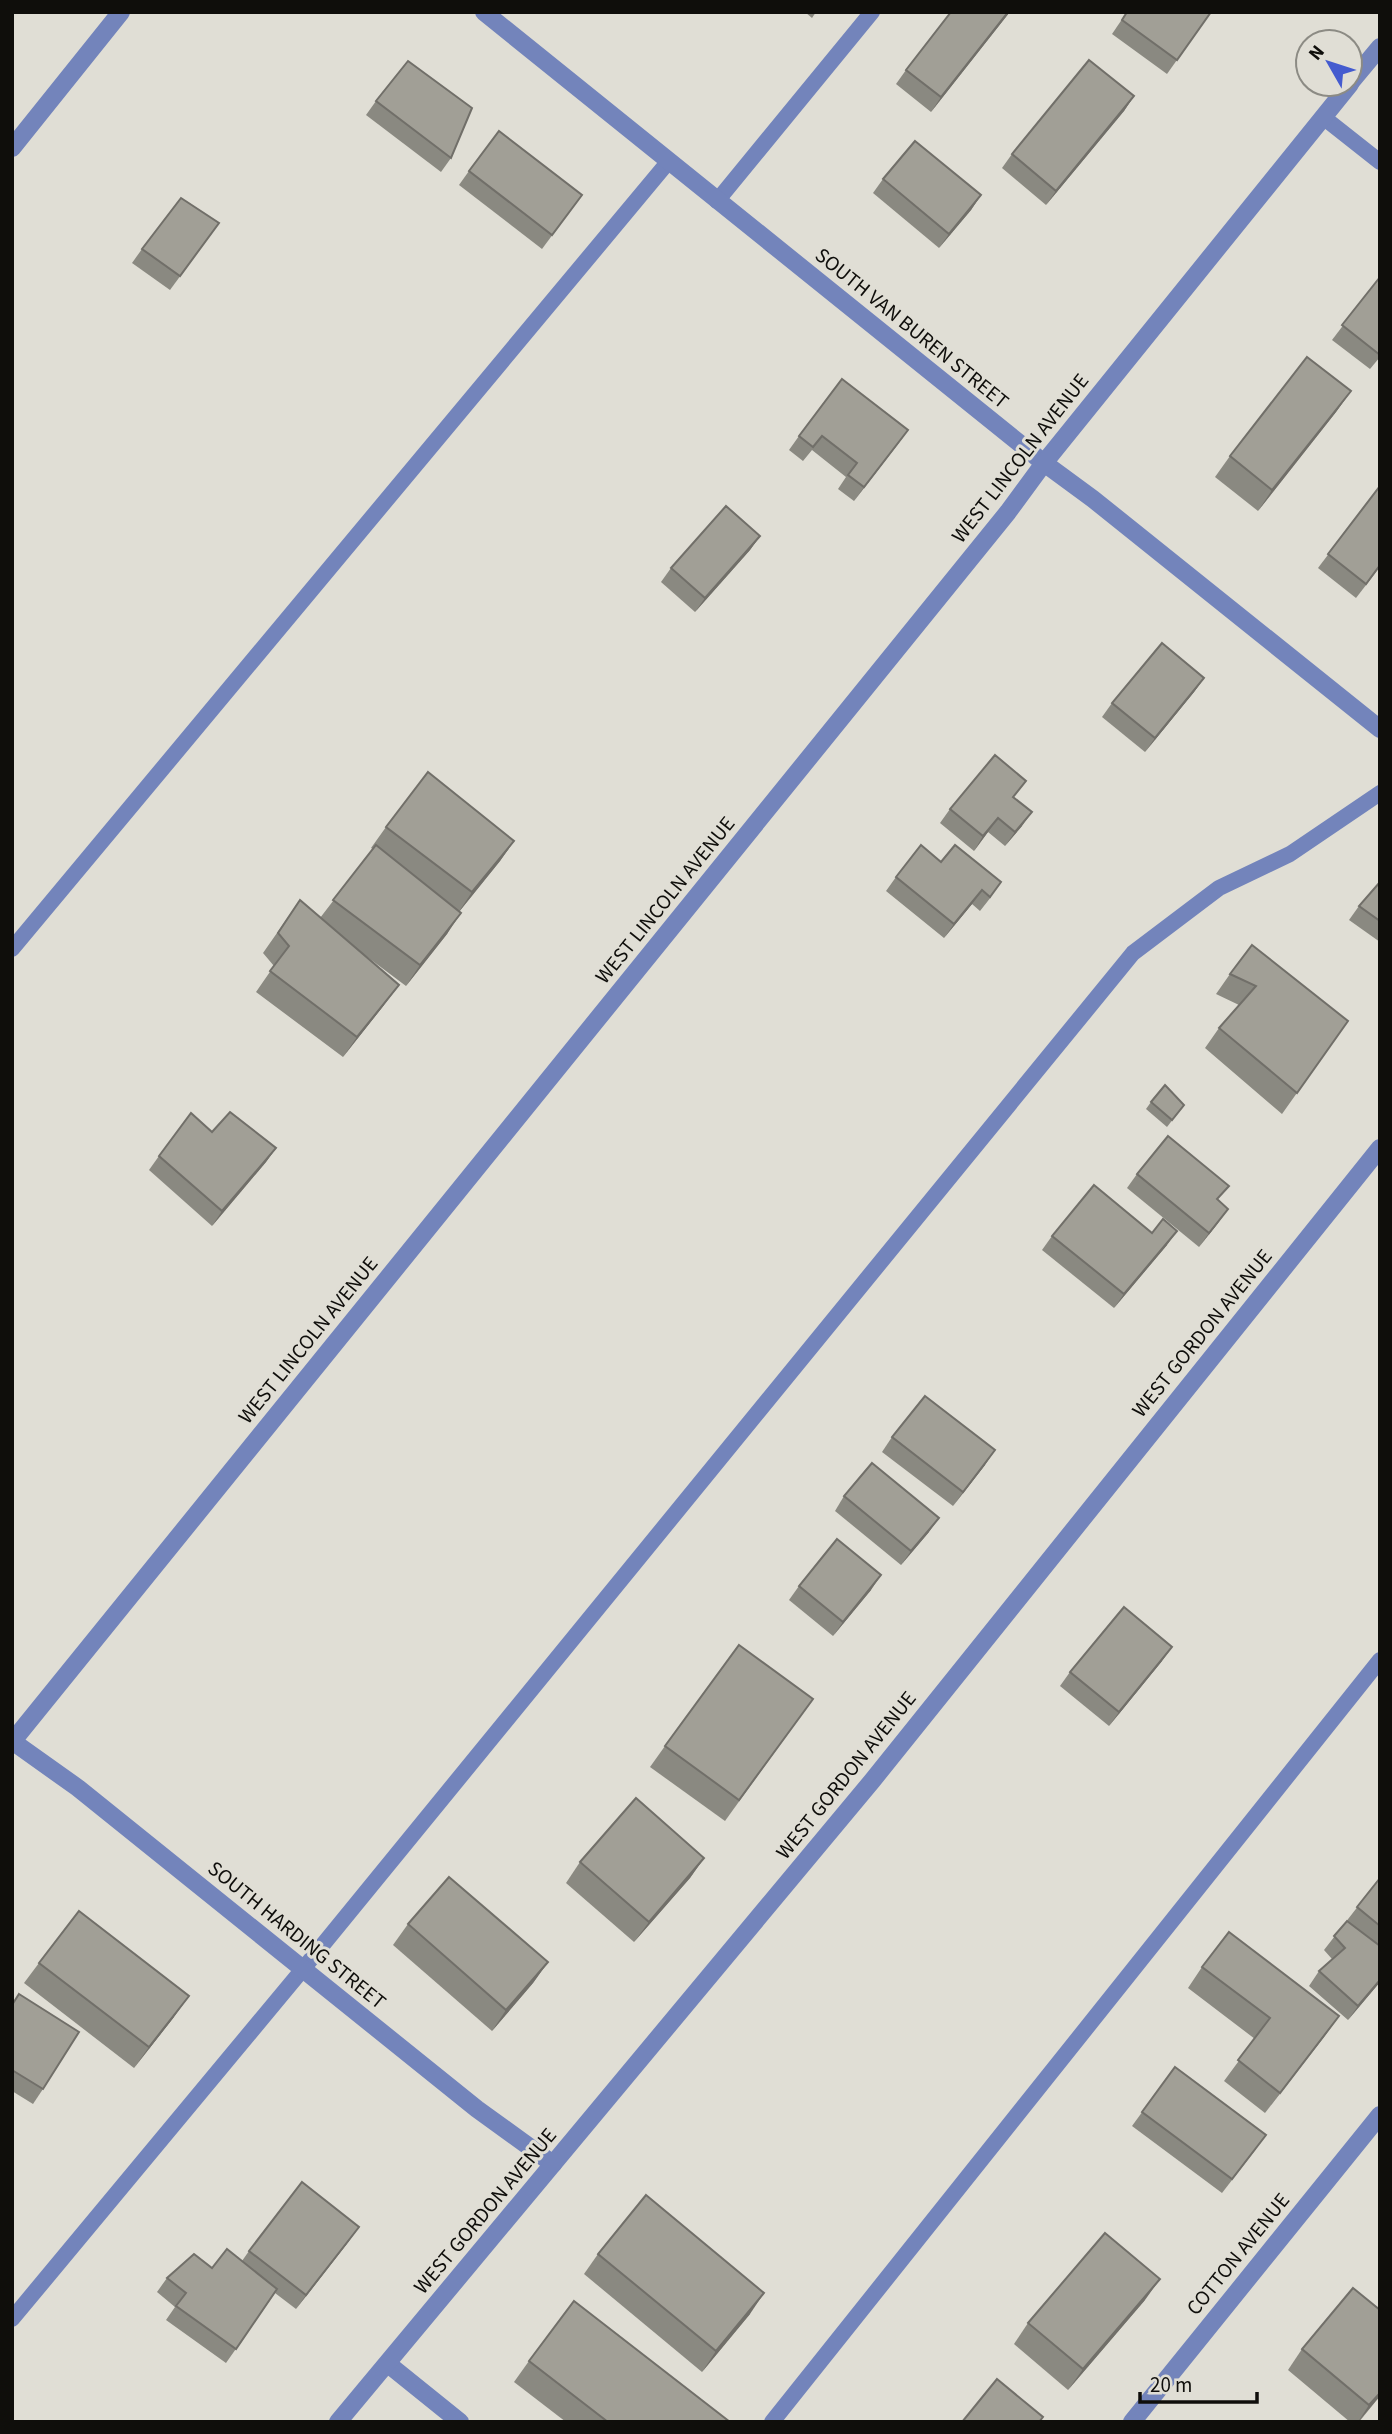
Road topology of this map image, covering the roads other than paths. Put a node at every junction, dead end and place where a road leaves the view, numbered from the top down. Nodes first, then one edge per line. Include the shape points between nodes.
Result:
1 (121, 12) edge
2 (484, 12) edge
3 (872, 12) edge
4 (1380, 47) edge
5 (1364, 67) edge
6 (1339, 98) edge
7 (1323, 117) junction
8 (12, 148) edge
9 (669, 161) junction
10 (1380, 162) edge
11 (717, 201) junction
12 (1044, 463) junction
13 (1380, 729) edge
14 (1380, 793) edge
15 (12, 949) edge
16 (1380, 1148) edge
17 (1380, 1660) edge
18 (12, 1741) edge
19 (303, 1969) junction
20 (1380, 2115) edge
21 (553, 2164) junction
22 (12, 2319) edge
23 (388, 2364) junction
24 (338, 2422) edge
25 (460, 2422) edge
26 (772, 2422) edge
27 (1132, 2422) edge

1 - 8 street
2 - 9 street, SOUTH VAN BUREN STREET
3 - 11 lane
4 - 5 street, WEST LINCOLN AVENUE
6 - 7 street, WEST LINCOLN AVENUE
7 - 10 lane
7 - 12 street, WEST LINCOLN AVENUE
9 - 11 street, SOUTH VAN BUREN STREET
9 - 15 lane
11 - 12 street, SOUTH VAN BUREN STREET
12 - 13 street, SOUTH VAN BUREN STREET
12 - 18 street, WEST LINCOLN AVENUE
14 - 19 lane via 1290,854 1219,888 1133,953
16 - 21 street, WEST GORDON AVENUE via 872,1781
17 - 26 lane
18 - 19 street, SOUTH HARDING STREET via 78,1788
19 - 21 street, SOUTH HARDING STREET
19 - 22 lane
20 - 27 street, COTTON AVENUE
21 - 23 street, WEST GORDON AVENUE
23 - 24 street, WEST GORDON AVENUE
23 - 25 street

